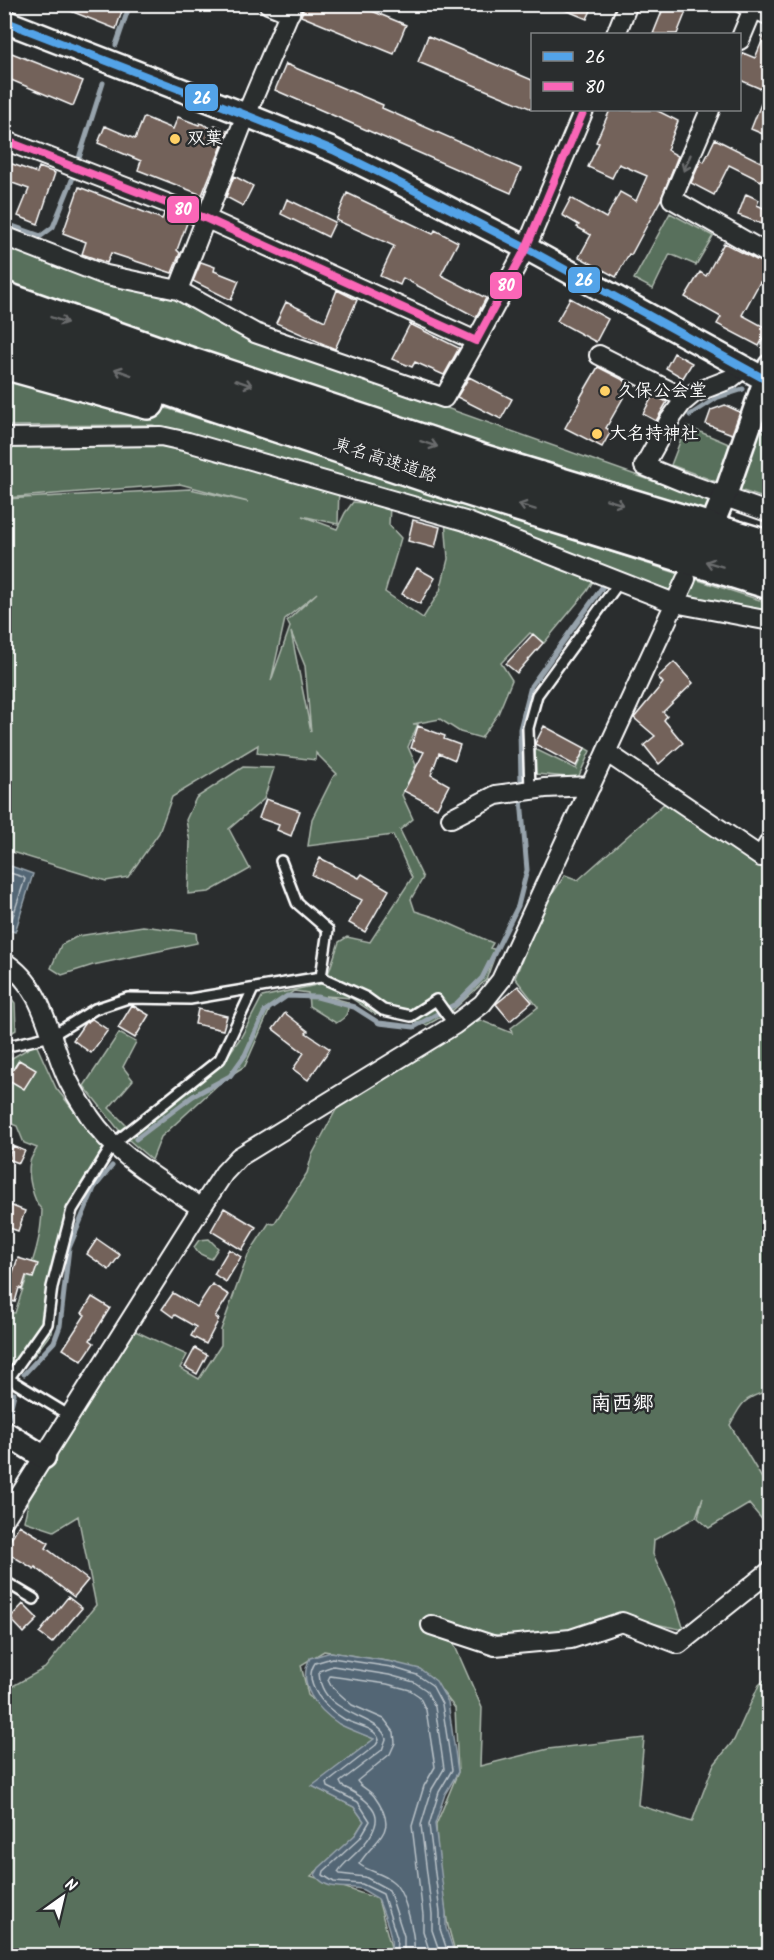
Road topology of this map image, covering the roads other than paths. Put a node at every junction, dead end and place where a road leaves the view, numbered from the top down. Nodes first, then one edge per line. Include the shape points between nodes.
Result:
1 (268, 4) edge
2 (628, 4) edge
3 (755, 8) edge
4 (291, 9) edge
5 (4, 21) edge
6 (616, 33) edge
7 (741, 38) edge
8 (584, 111) edge
9 (710, 111) edge
10 (246, 115) junction
11 (4, 140) edge
12 (205, 218) junction
13 (4, 236) edge
14 (526, 249) junction
15 (770, 255) edge
16 (178, 290) junction
17 (4, 299) edge
18 (4, 330) edge
19 (476, 341) junction
20 (599, 355) dead end
21 (4, 362) edge
22 (744, 368) junction
23 (768, 376) edge
24 (686, 399) junction
25 (4, 438) edge
26 (463, 487) junction
27 (721, 505) junction
28 (770, 513) edge
29 (770, 548) edge
30 (686, 579) dead end
31 (620, 581) junction
32 (770, 582) edge
33 (674, 603) junction
34 (770, 621) edge
35 (606, 752) junction
36 (591, 786) junction
37 (530, 790) junction
38 (451, 818) dead end
39 (770, 841) edge
40 (281, 861) dead end
41 (4, 962) edge
42 (321, 977) junction
43 (253, 989) junction
44 (454, 1025) junction
45 (51, 1035) junction
46 (4, 1047) edge
47 (113, 1144) junction
48 (201, 1208) junction
49 (7, 1377) edge
50 (70, 1416) junction
51 (4, 1432) edge
52 (44, 1457) junction
53 (4, 1520) edge
54 (770, 1571) edge
55 (4, 1581) edge
56 (34, 1599) dead end
57 (431, 1625) dead end

1 - 4 street
2 - 6 street
3 - 7 street
4 - 10 street
5 - 10 street
8 - 14 street
9 -> 15 street via 672,199
10 - 12 street
10 - 14 street via 333,150
11 - 12 street
12 - 16 street
12 - 19 street
13 - 16 street via 102,274
14 - 19 street
14 - 22 street
16 - 19 street via 255,333 444,398
17 -> 29 highway, 東名高速道路 via 478,460
26 -> 18 highway, 東名高速道路
20 - 24 street
21 - 26 highway
22 - 23 street
22 - 24 street via 730,380
23 - 27 street
24 - 27 street via 644,466 683,482
25 - 31 street via 161,436 188,442 465,521
32 -> 26 highway, 東名高速道路
27 - 28 street
30 - 33 street
31 - 33 street
31 - 37 lane via 537,695 528,728
33 - 34 street
33 - 35 street
35 - 36 street
35 - 39 street via 761,857
36 - 37 street
36 - 44 street via 501,980 482,1004
37 - 38 street via 496,795
40 - 42 lane via 297,903 328,930
41 - 45 street via 26,981
42 - 43 lane
42 - 44 lane via 365,997 383,1010 411,1016 436,1000
43 - 45 lane via 190,999 128,998 95,1009
43 - 47 lane via 220,1059
44 - 48 street via 239,1157
45 - 46 lane
45 - 47 street via 68,1082 91,1119
47 - 48 street
47 - 49 lane via 72,1210 52,1287 47,1324
48 - 50 street
49 - 50 lane
50 - 52 street
51 - 52 street
52 - 53 street
54 - 57 street via 679,1644 622,1622 572,1640 495,1646
55 - 56 lane

